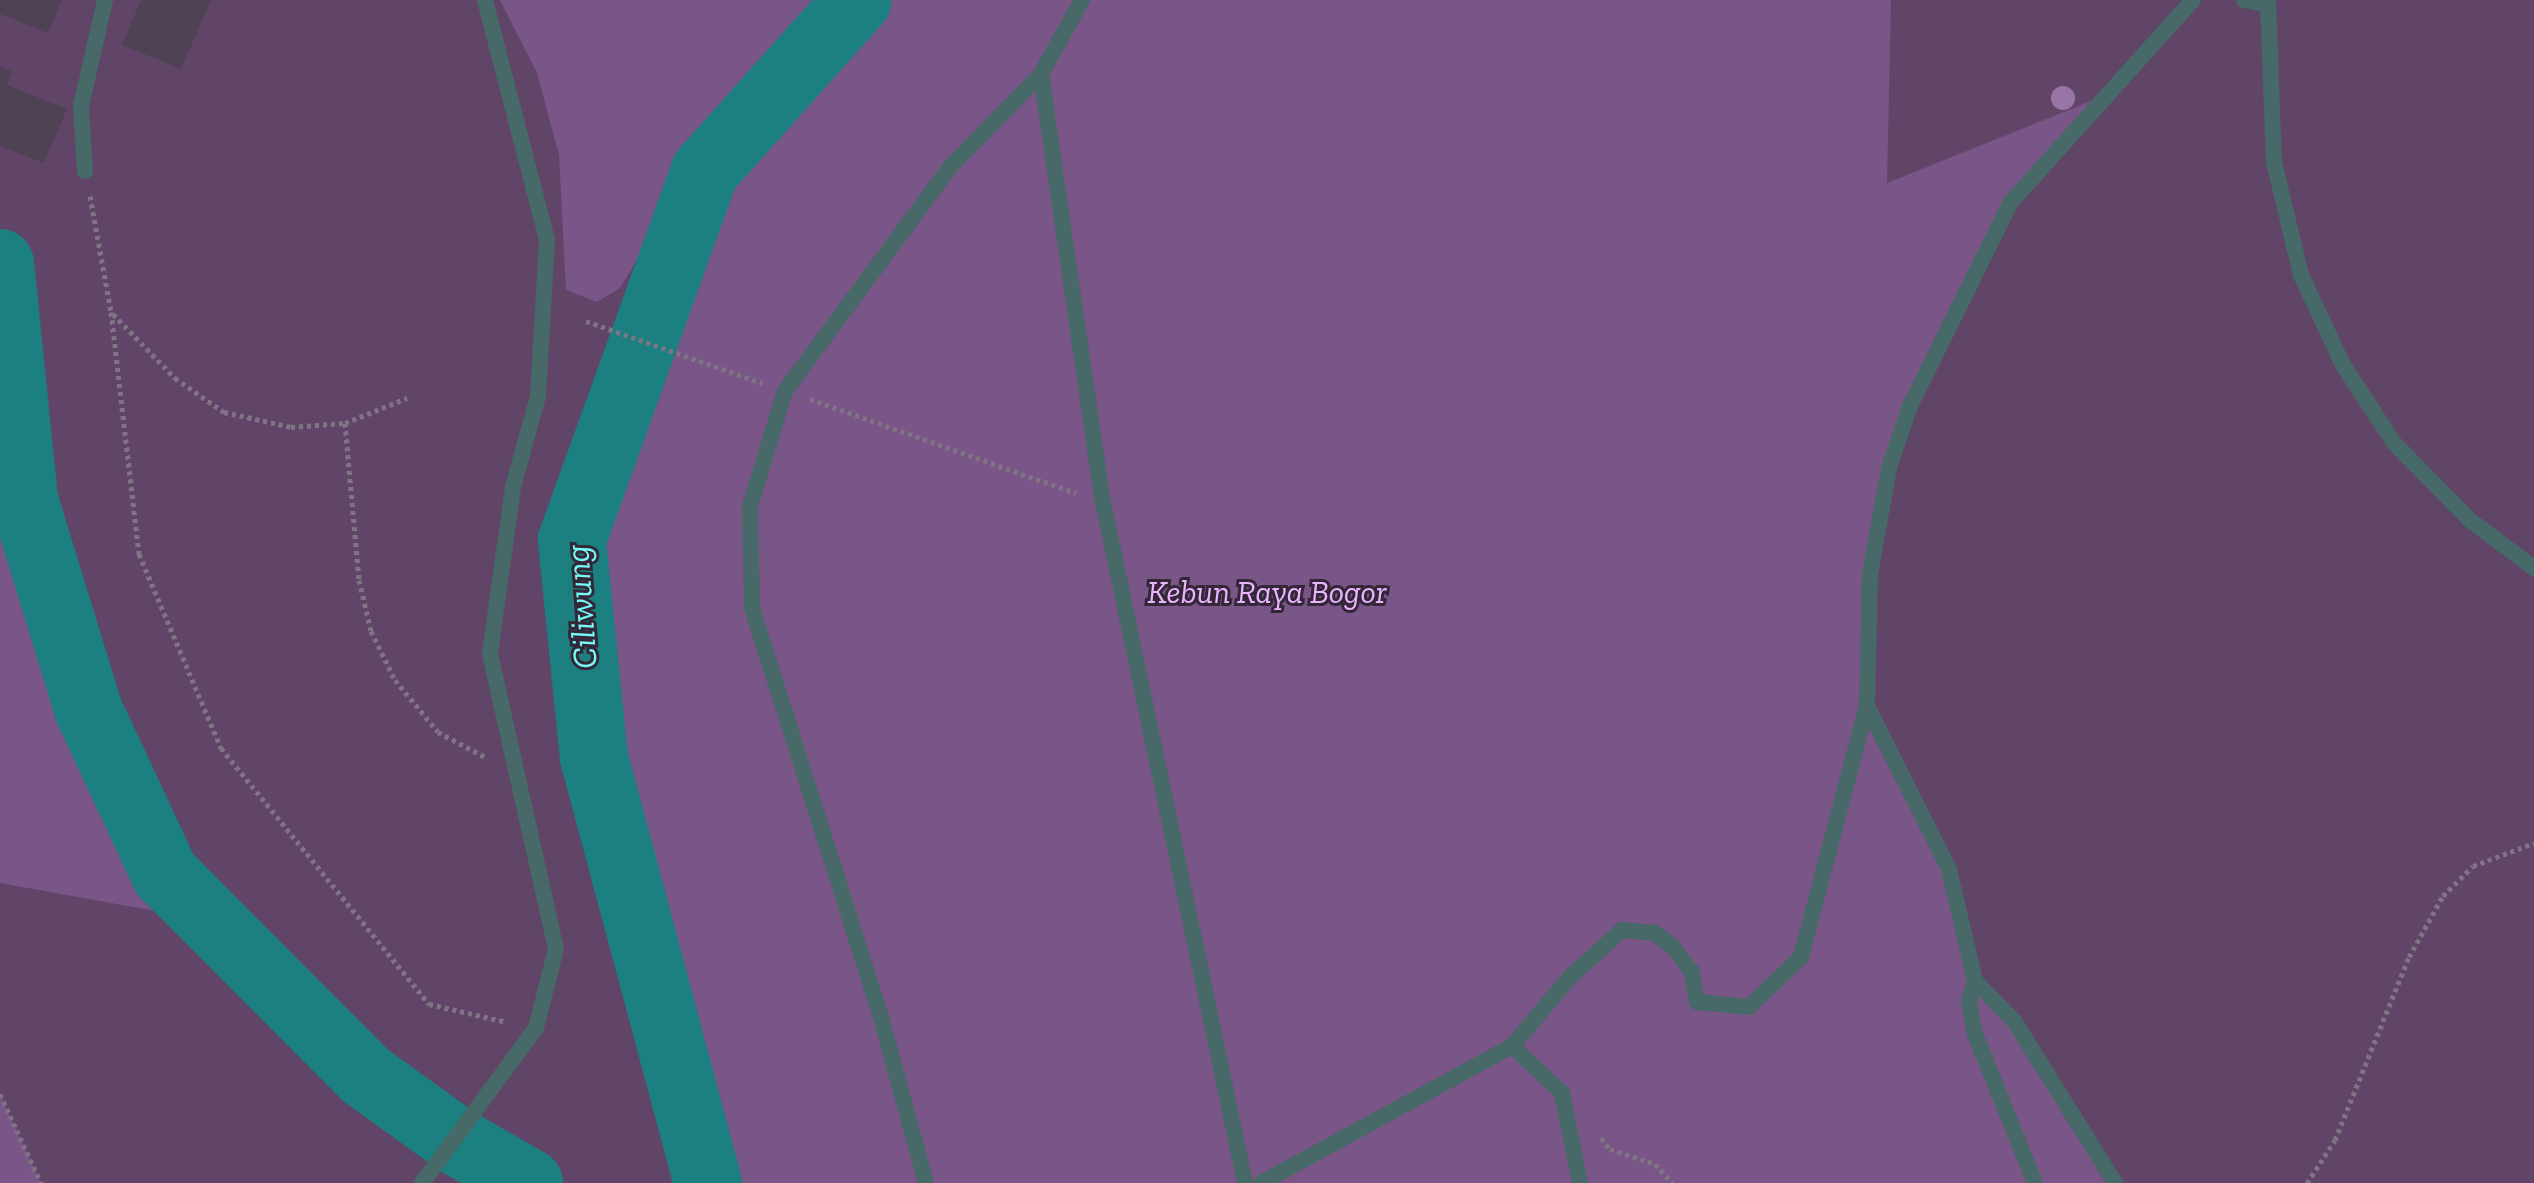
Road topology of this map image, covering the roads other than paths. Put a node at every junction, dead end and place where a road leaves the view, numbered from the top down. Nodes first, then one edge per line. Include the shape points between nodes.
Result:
1 (105, 0) edge
2 (485, 0) edge
3 (1082, 0) edge
4 (2193, 0) edge
5 (2244, 0) edge
6 (2267, 6) edge
7 (1041, 74) junction
8 (85, 171) road end
9 (2534, 568) edge
10 (1867, 706) junction
11 (1975, 981) junction
12 (1512, 1046) junction
13 (422, 1183) edge
14 (926, 1183) edge
15 (1245, 1183) edge
16 (1261, 1183) edge
17 (1580, 1183) edge
18 (2035, 1183) edge
19 (2115, 1183) edge

1 - 8 lane via 81,106
2 - 13 lane via 547,240 538,396 513,487 490,653 556,949 536,1028
3 - 7 lane
4 - 10 lane via 2011,202 1910,406 1876,529
5 - 6 lane
6 - 9 lane via 2274,162 2301,275 2343,365 2394,443 2471,521
7 - 14 lane via 950,167 785,391 750,506 752,607 880,1014
7 - 15 lane via 1103,502
10 - 11 lane via 1949,869
10 - 12 lane via 1801,957 1749,1007 1697,1002 1692,972 1673,947 1655,933 1622,930 1571,976
11 - 18 lane via 1969,1001 1975,1034
11 - 19 lane via 2014,1021
12 - 16 lane
12 - 17 lane via 1562,1093

